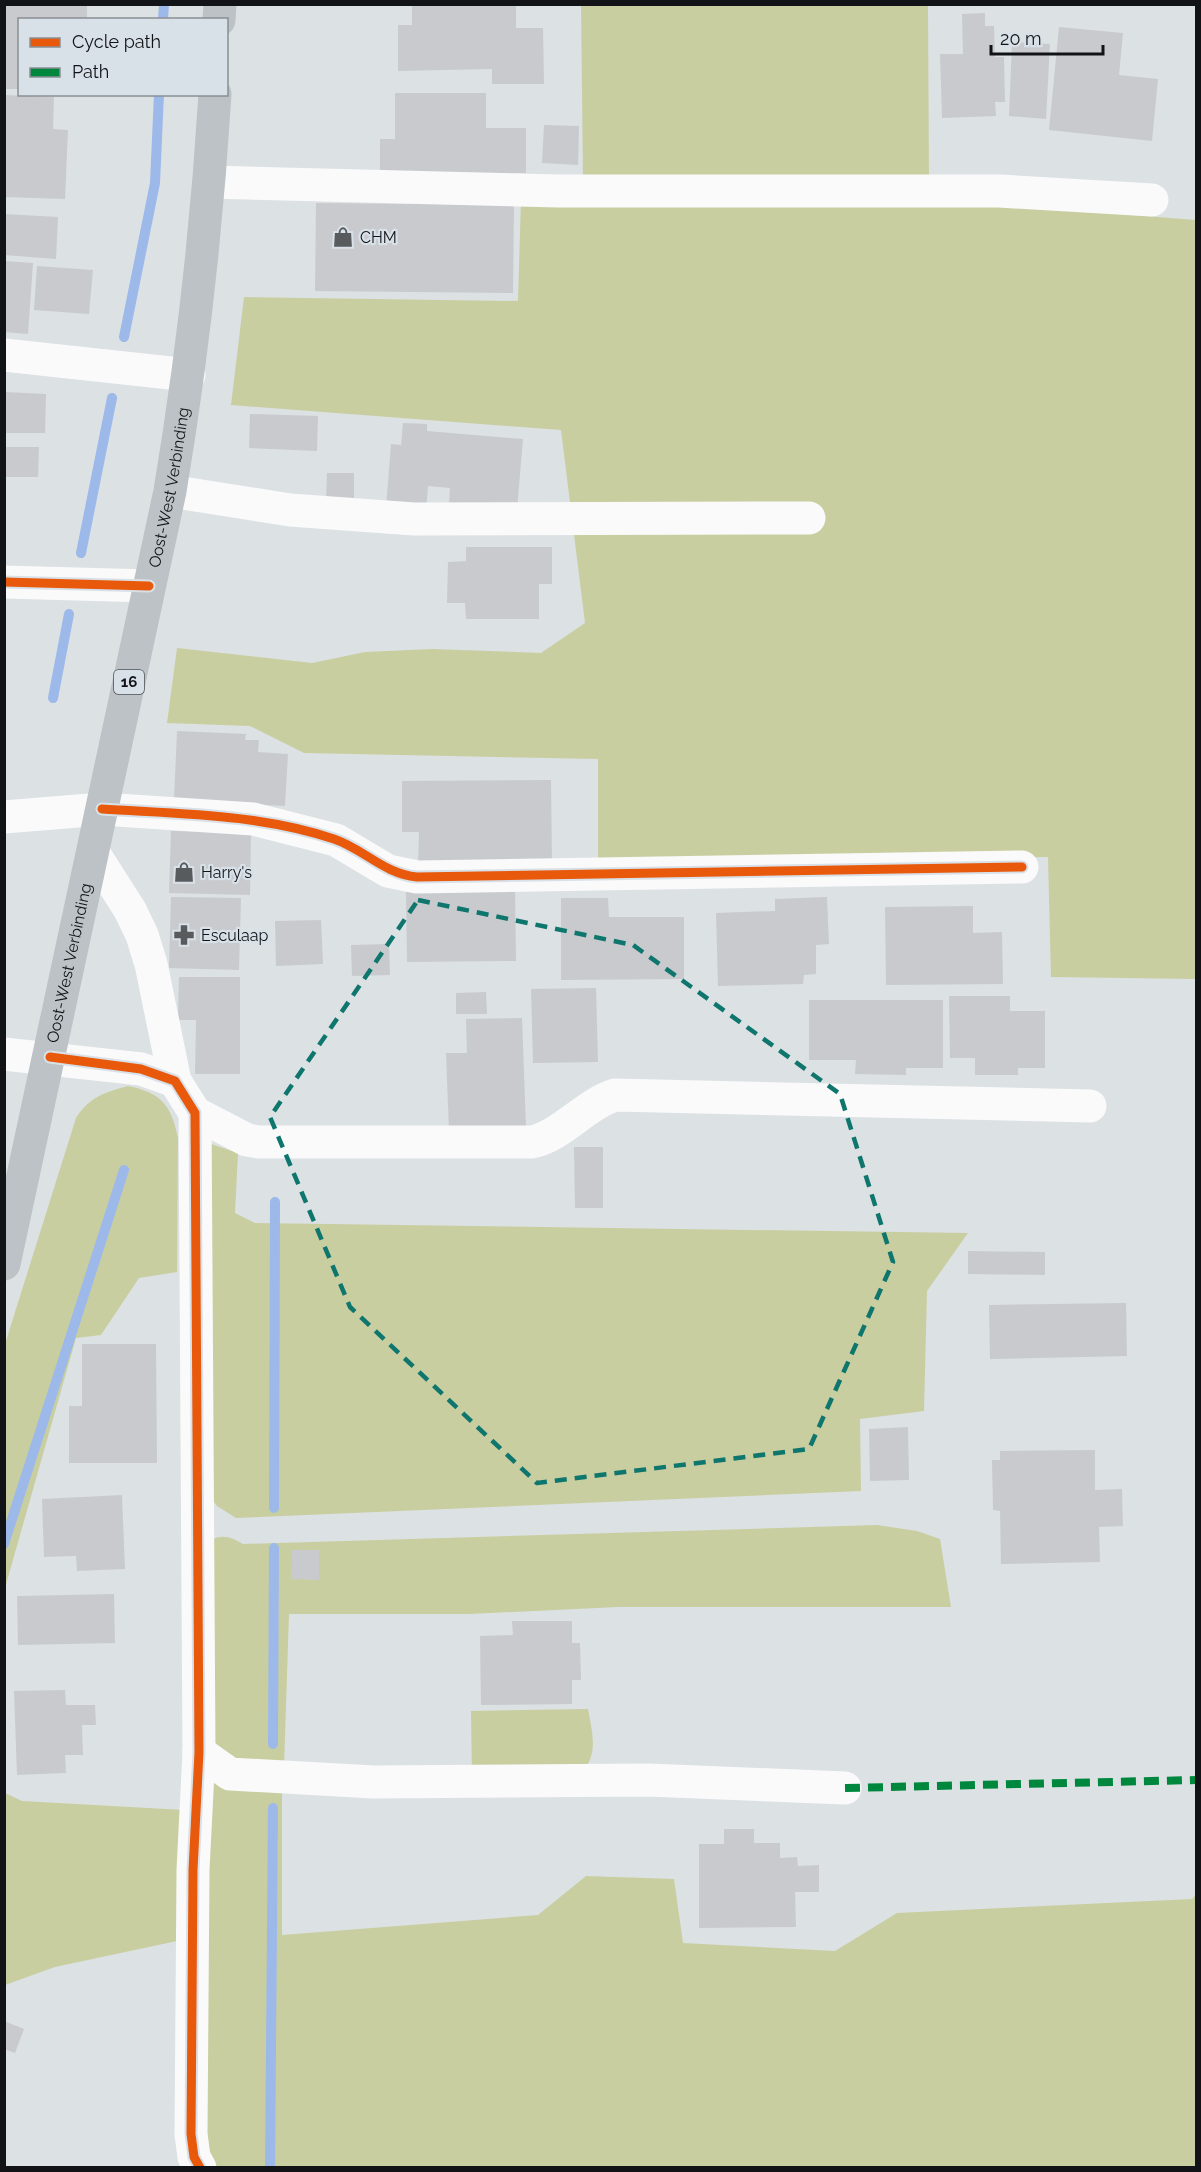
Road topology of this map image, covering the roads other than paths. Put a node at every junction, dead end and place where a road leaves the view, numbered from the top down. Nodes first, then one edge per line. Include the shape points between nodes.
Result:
1 (215, 96) edge
2 (210, 182) junction
3 (1152, 200) dead end
4 (4, 356) edge
5 (189, 375) junction
6 (170, 490) junction
7 (809, 518) dead end
8 (4, 582) edge
9 (149, 586) junction
10 (102, 809) junction
11 (4, 817) edge
12 (93, 852) junction
13 (1022, 867) dead end
14 (4, 1054) edge
15 (50, 1057) junction
16 (175, 1081) junction
17 (1089, 1106) dead end
18 (195, 1113) junction
19 (4, 1264) edge
20 (199, 1752) junction
21 (846, 1788) dead end
22 (200, 2168) edge

1 - 2 main road, Oost-West Verbinding / 16
2 - 3 street via 559,191 999,191
2 - 5 main road, Oost-West Verbinding / 16
4 - 5 street
5 - 6 main road, Oost-West Verbinding / 16
6 - 7 street via 290,510 414,519
6 - 9 main road, Oost-West Verbinding / 16
8 - 9 street
9 - 10 main road, Oost-West Verbinding / 16
10 - 11 street
10 - 12 main road, Oost-West Verbinding / 16
10 - 13 street via 253,819 336,840 388,871 417,878
12 - 15 main road, Oost-West Verbinding / 16
12 - 16 street via 142,935
14 - 15 street
15 - 16 street via 141,1069
15 - 19 main road, Oost-West Verbinding / 16
16 - 18 street
17 - 18 street via 615,1095 594,1103 545,1139 532,1142 259,1142 246,1140
18 - 20 street
20 - 21 street via 230,1774 361,1782 648,1780
20 - 22 street via 193,1870 191,2134

